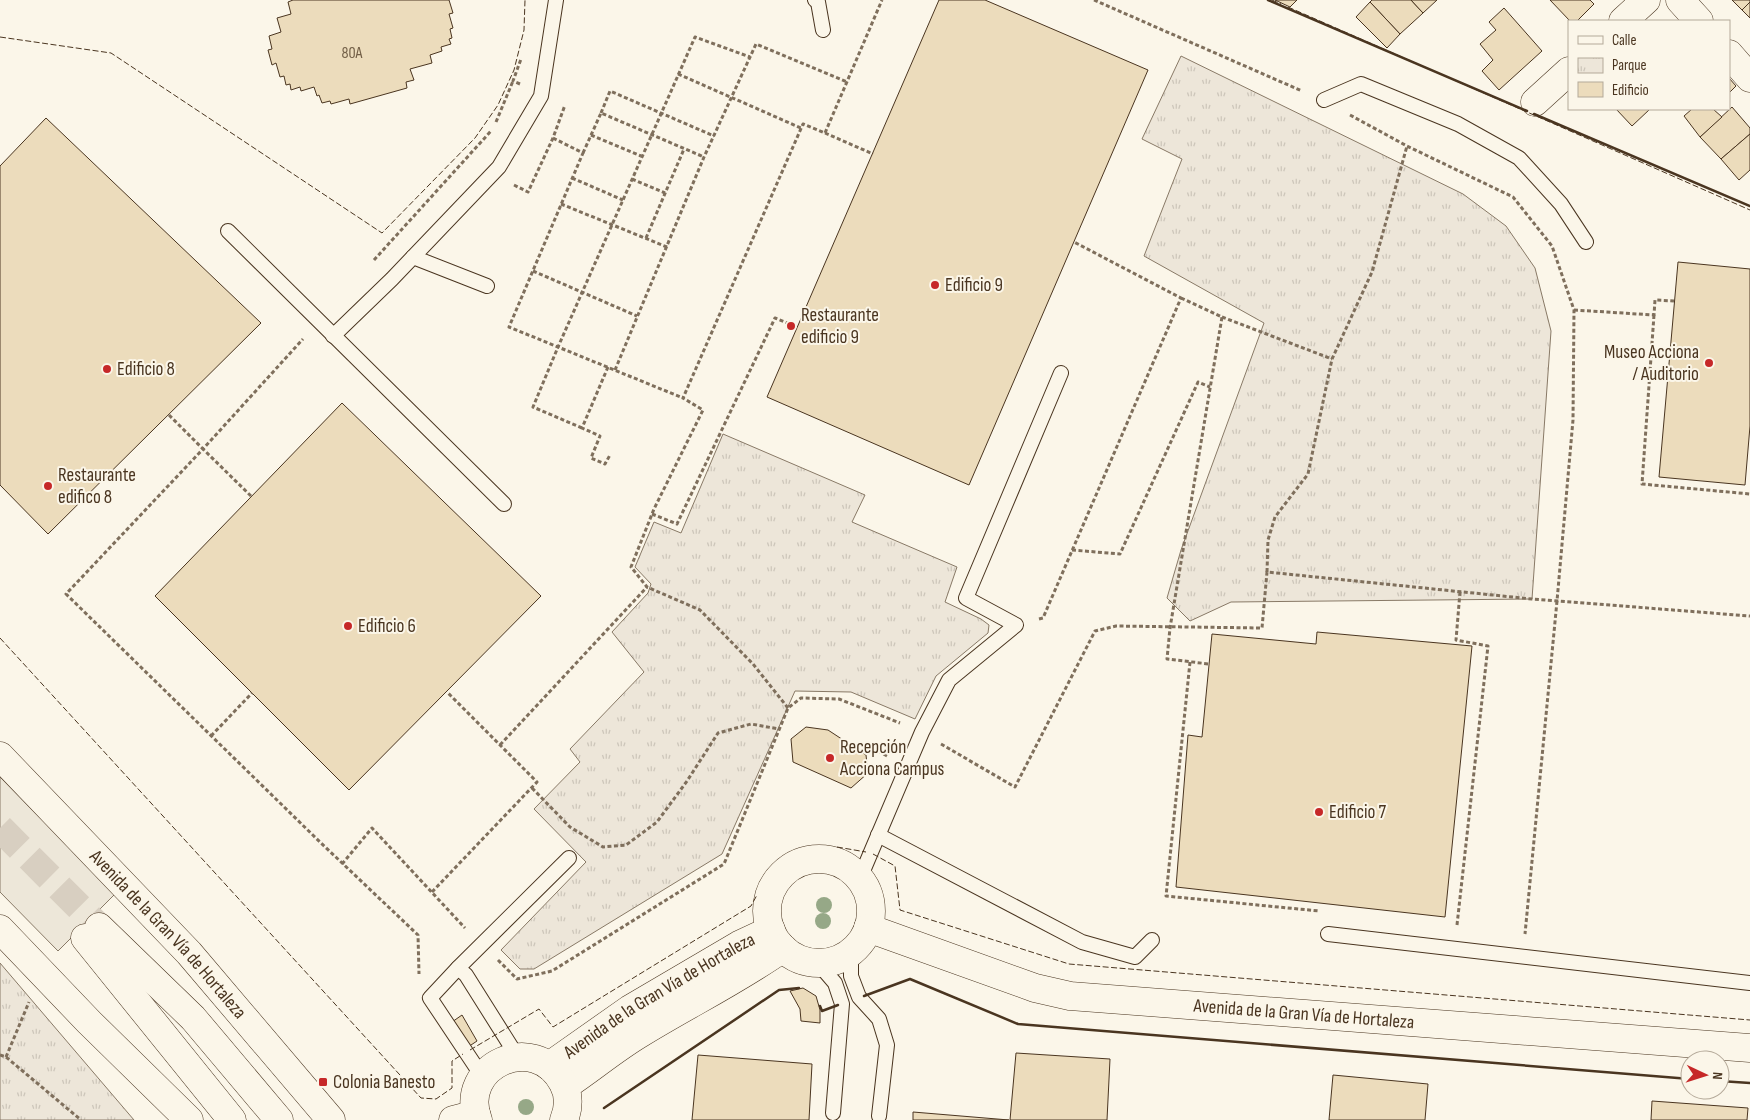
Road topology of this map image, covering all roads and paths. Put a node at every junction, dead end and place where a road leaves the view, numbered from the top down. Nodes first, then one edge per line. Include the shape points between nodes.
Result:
1 (556, 0) edge
2 (816, 0) edge
3 (882, 0) edge
4 (1094, 0) edge
5 (1646, 0) edge
6 (1680, 0) edge
7 (1624, 20) edge
8 (1698, 20) edge
9 (823, 30) dead end
10 (1730, 55) edge
11 (750, 57) junction
12 (1568, 72) edge
13 (678, 74) junction
14 (1750, 78) edge
15 (847, 82) junction
16 (732, 97) junction
17 (1324, 100) junction
18 (560, 102) dead end
19 (1535, 102) dead end
20 (601, 113) junction
21 (661, 113) junction
22 (801, 128) junction
23 (825, 133) junction
24 (652, 134) junction
25 (591, 135) junction
26 (714, 136) junction
27 (553, 138) junction
28 (1407, 146) junction
29 (684, 149) junction
30 (583, 153) junction
31 (873, 154) dead end
32 (641, 156) junction
33 (704, 157) junction
34 (572, 178) junction
35 (632, 179) junction
36 (514, 185) dead end
37 (665, 193) junction
38 (623, 200) junction
39 (561, 204) junction
40 (612, 224) junction
41 (228, 231) dead end
42 (646, 238) junction
43 (1074, 242) dead end
44 (1586, 242) dead end
45 (667, 246) junction
46 (413, 257) junction
47 (533, 271) junction
48 (487, 286) dead end
49 (582, 292) junction
50 (1181, 298) junction
51 (1674, 301) dead end
52 (1574, 310) junction
53 (1654, 315) junction
54 (637, 316) junction
55 (1222, 317) junction
56 (797, 327) dead end
57 (333, 336) junction
58 (558, 347) junction
59 (1332, 359) junction
60 (608, 367) junction
61 (614, 370) junction
62 (1062, 373) dead end
63 (1210, 387) junction
64 (683, 398) junction
65 (169, 415) dead end
66 (582, 428) junction
67 (610, 455) dead end
68 (1750, 494) edge
69 (504, 504) dead end
70 (652, 514) junction
71 (1072, 550) junction
72 (1267, 572) junction
73 (647, 587) junction
74 (1460, 592) junction
75 (1558, 600) junction
76 (1750, 616) edge
77 (1016, 625) junction
78 (1170, 628) junction
79 (1190, 662) junction
80 (1209, 664) dead end
81 (447, 692) dead end
82 (252, 693) dead end
83 (788, 708) junction
84 (779, 729) junction
85 (922, 732) junction
86 (211, 736) junction
87 (500, 745) junction
88 (0, 756) edge
89 (532, 788) junction
90 (878, 835) junction
91 (569, 858) dead end
92 (342, 864) junction
93 (860, 878) junction
94 (432, 892) junction
95 (1321, 912) dead end
96 (1467, 926) dead end
97 (868, 928) junction
98 (0, 929) edge
99 (1516, 930) dead end
100 (1525, 931) junction
101 (1328, 934) dead end
102 (777, 939) junction
103 (1152, 940) dead end
104 (482, 944) junction
105 (851, 952) junction
106 (1523, 957) junction
107 (817, 962) junction
108 (458, 968) junction
109 (420, 982) dead end
110 (1750, 983) edge
111 (32, 995) dead end
112 (1750, 1048) edge
113 (0, 1056) edge
114 (517, 1056) junction
115 (6, 1057) junction
116 (482, 1076) junction
117 (557, 1076) junction
118 (833, 1113) dead end
119 (879, 1116) dead end
120 (469, 1118) edge
121 (81, 1120) edge
122 (189, 1120) edge
123 (232, 1120) edge
124 (279, 1120) edge
125 (331, 1120) edge
126 (564, 1120) edge

1 - 46 lane via 541,96 499,167
2 - 9 lane
3 - 15 path
4 - 17 path
5 - 7 street
6 - 8 street
10 - 14 street
11 - 13 path via 695,37
11 - 15 path via 756,44
11 - 16 path
12 - 19 street
13 - 16 path
13 - 21 path
15 - 23 path
16 - 22 path
16 - 26 path
17 - 28 path
17 - 44 lane via 1361,84 1458,124 1519,158 1561,204
18 - 27 path via 565,105
20 - 21 path via 610,91
20 - 24 path
20 - 25 path
21 - 24 path
21 - 26 path
22 - 23 path via 802,124
22 - 64 path
23 - 31 path
24 - 29 path
24 - 32 path
25 - 30 path
25 - 32 path
26 - 33 path
27 - 30 path
27 - 36 path via 528,192
28 - 52 path via 1512,197 1552,246
28 - 59 path via 1372,272
29 - 33 path
29 - 37 path
30 - 34 path
32 - 35 path
33 - 45 path
34 - 38 path
34 - 39 path
35 - 37 path
35 - 38 path
37 - 42 path
38 - 40 path
39 - 40 path
39 - 47 path
40 - 42 path
40 - 49 path
41 - 57 lane
42 - 45 path
43 - 50 path
45 - 54 path
46 - 48 lane
46 - 57 lane
47 - 49 path
47 - 58 path via 509,327
49 - 54 path
49 - 58 path
50 - 55 path
50 - 71 path
51 - 53 path via 1655,300
52 - 53 path
52 - 75 path via 1573,420
53 - 68 path via 1642,484
54 - 61 path
55 - 59 path
55 - 63 path
56 - 70 path via 775,318 677,524
57 - 69 lane
58 - 60 path
58 - 66 path via 533,407
59 - 72 path via 1308,474 1275,517 1268,540
60 - 61 path
60 - 66 path
61 - 64 path
62 - 77 lane via 966,598
63 - 71 path via 1198,382 1120,554
63 - 78 path
64 - 70 path via 703,410
65 - 86 path via 203,449 66,594
66 - 67 path via 600,436 591,458 605,464
70 - 73 path via 631,567
71 - 77 path via 1043,618
72 - 74 path
72 - 78 path via 1262,628
73 - 83 path via 700,610 753,664
73 - 87 path
74 - 75 path
74 - 96 path via 1456,640 1488,646 1457,925
75 - 76 path
75 - 100 path
77 - 85 lane via 949,680
78 - 79 path via 1167,659
78 - 85 path via 1116,626 1095,631 1014,787
79 - 80 path
79 - 95 path via 1166,896
81 - 87 path
82 - 86 path
83 - 84 path
83 - 85 path via 801,698 839,699
84 - 89 path via 751,724 718,734 657,822 626,845 603,847 570,827
84 - 104 path via 724,864 552,971 517,979
85 - 90 lane
86 - 92 path
87 - 89 path via 538,782
88 - 125 street, Avenida de la Gran Vía de Hortaleza via 189,952
89 - 94 path
90 - 93 lane
90 - 103 lane via 1082,942 1135,957
91 - 104 lane
92 - 94 path via 372,828
92 - 109 path via 418,935
93 - 97 street via 869,894 872,911
93 - 102 street via 833,860 817,858 786,870 769,898 768,914
94 - 104 path
97 - 105 street via 862,941
97 - 112 street, Avenida de la Gran Vía de Hortaleza via 1036,988 1070,996
98 - 122 street
99 - 100 path
100 - 106 path
101 - 106 lane
102 - 107 street via 795,957
102 - 117 street, Avenida de la Gran Vía de Hortaleza via 754,969 639,1033 590,1070
104 - 108 lane
105 - 107 street via 839,959
105 - 119 lane via 851,976 859,997 880,1019 887,1045
106 - 110 lane
107 - 118 lane via 835,983 842,1004
108 - 114 lane via 466,975
108 - 116 lane via 430,998
111 - 115 path
113 - 115 path
114 - 116 street via 498,1062
114 - 117 street via 534,1058
115 - 121 path
116 - 120 street
117 - 126 street via 568,1102
123 - 124 street, Avenida de la Gran Vía de Hortaleza via 92,933 193,1018

